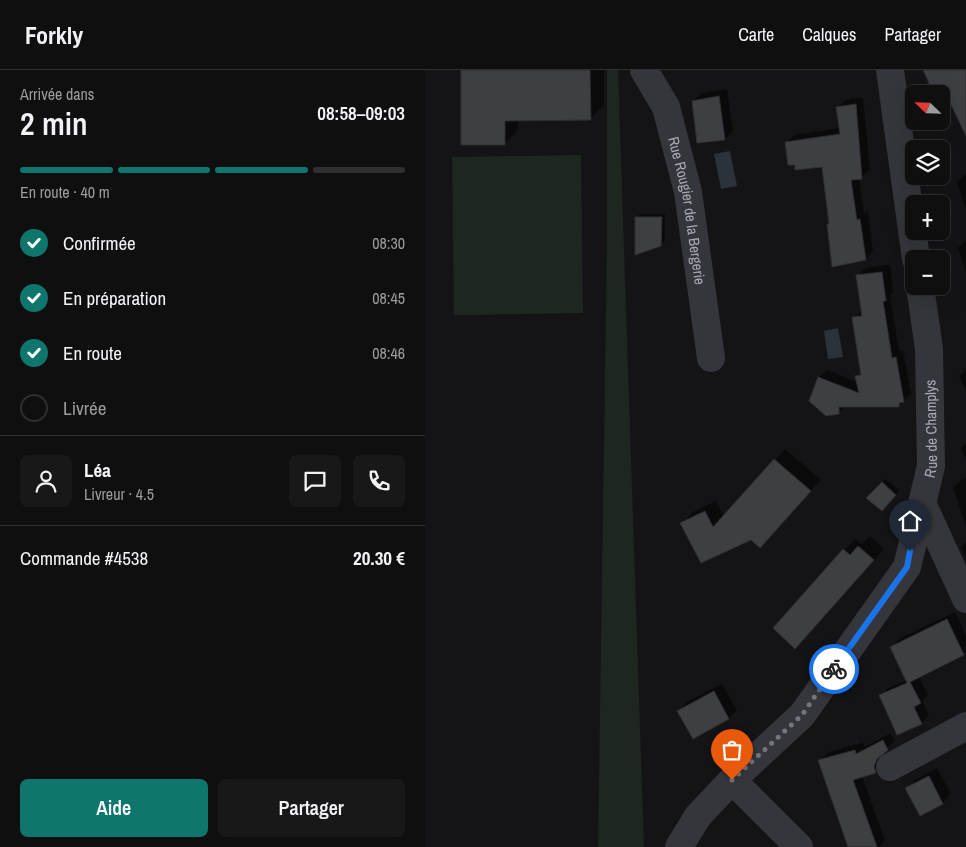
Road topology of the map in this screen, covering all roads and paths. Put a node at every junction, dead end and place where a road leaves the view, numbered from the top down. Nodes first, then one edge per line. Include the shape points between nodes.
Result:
1 (644, 70) edge
2 (890, 70) edge
3 (915, 250) edge
4 (921, 295) edge
5 (711, 358) dead end
6 (922, 503) junction
7 (966, 599) edge
8 (966, 726) edge
9 (890, 767) dead end
10 (732, 780) junction
11 (679, 847) edge
12 (799, 847) edge

1 - 5 street, Rue Rougier de la Bergerie via 666,108 688,192
2 - 3 street
4 - 6 street, Rue de Champlys via 929,349 931,466
6 - 7 street
6 - 10 street, Rue de Champlys via 907,567 802,715
8 - 9 street
10 - 11 street, Rue de Champlys via 698,816
10 - 12 street

